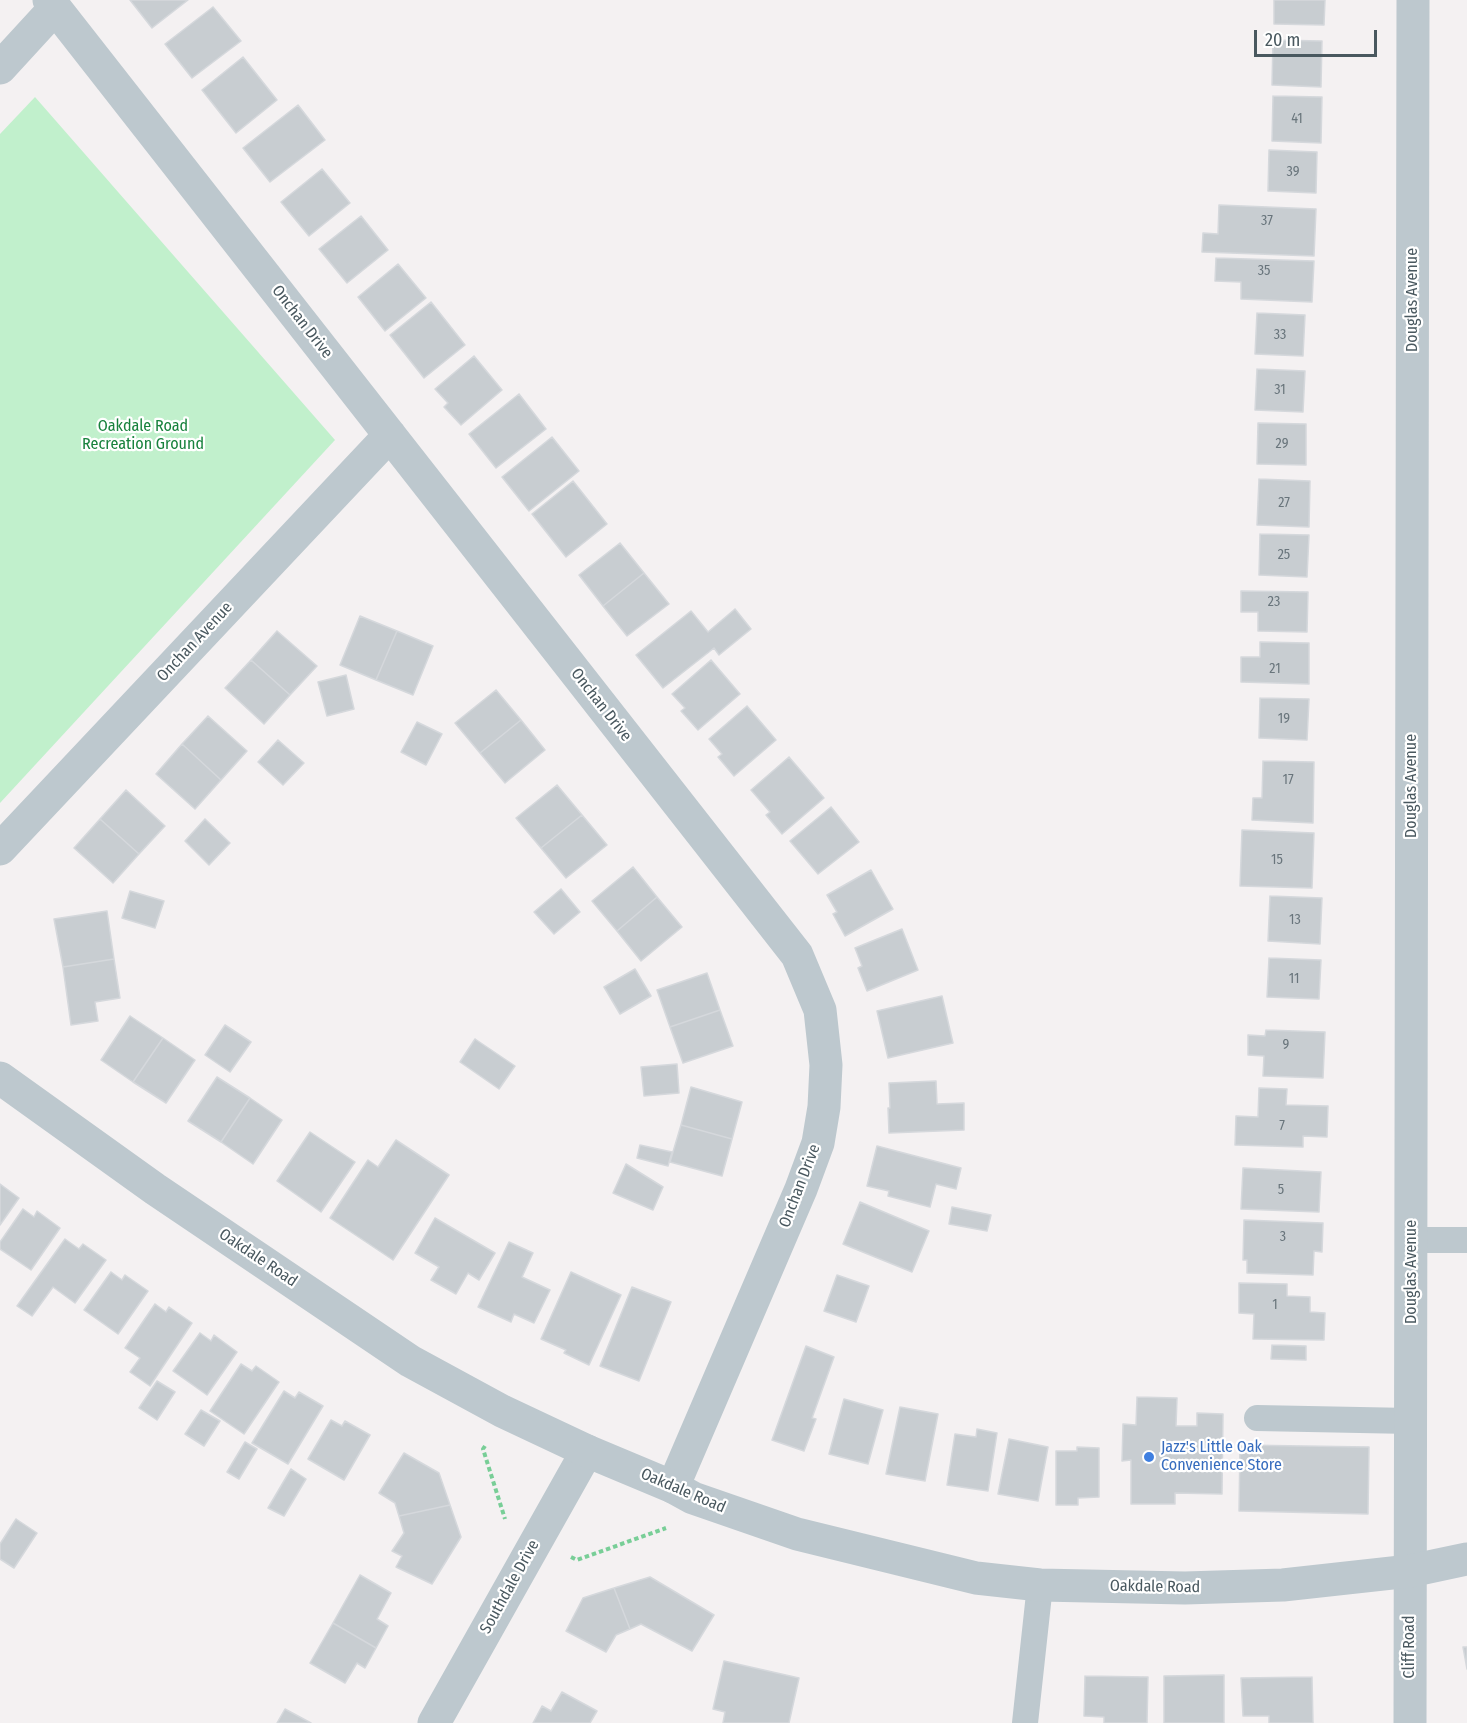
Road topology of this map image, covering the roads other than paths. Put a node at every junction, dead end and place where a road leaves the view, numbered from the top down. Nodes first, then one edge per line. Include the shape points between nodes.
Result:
1 (1413, 0) edge
2 (52, 4) edge
3 (0, 68) edge
4 (390, 435) junction
5 (0, 849) edge
6 (0, 1078) edge
7 (1412, 1240) junction
8 (1467, 1240) edge
9 (1257, 1418) dead end
10 (1411, 1421) junction
11 (586, 1451) junction
12 (674, 1487) junction
13 (1467, 1559) edge
14 (1410, 1571) junction
15 (1040, 1585) junction
16 (434, 1723) edge
17 (1025, 1723) edge
18 (1410, 1723) edge

1 - 7 street, Douglas Avenue
2 - 3 street
2 - 4 street, Onchan Drive
4 - 5 street, Onchan Avenue
4 - 12 street, Onchan Drive via 797,955 820,1010 826,1065 818,1143
6 - 11 street, Oakdale Road via 155,1189 410,1361
7 - 8 lane
7 - 10 street, Douglas Avenue
9 - 10 lane
10 - 14 street, Douglas Avenue
11 - 12 street, Oakdale Road
11 - 16 street, Southdale Drive
12 - 15 street, Oakdale Road via 693,1498 797,1534 976,1578
13 - 14 street, Oakdale Road
14 - 15 street, Oakdale Road via 1283,1586
14 - 18 street, Cliff Road
15 - 17 lane

